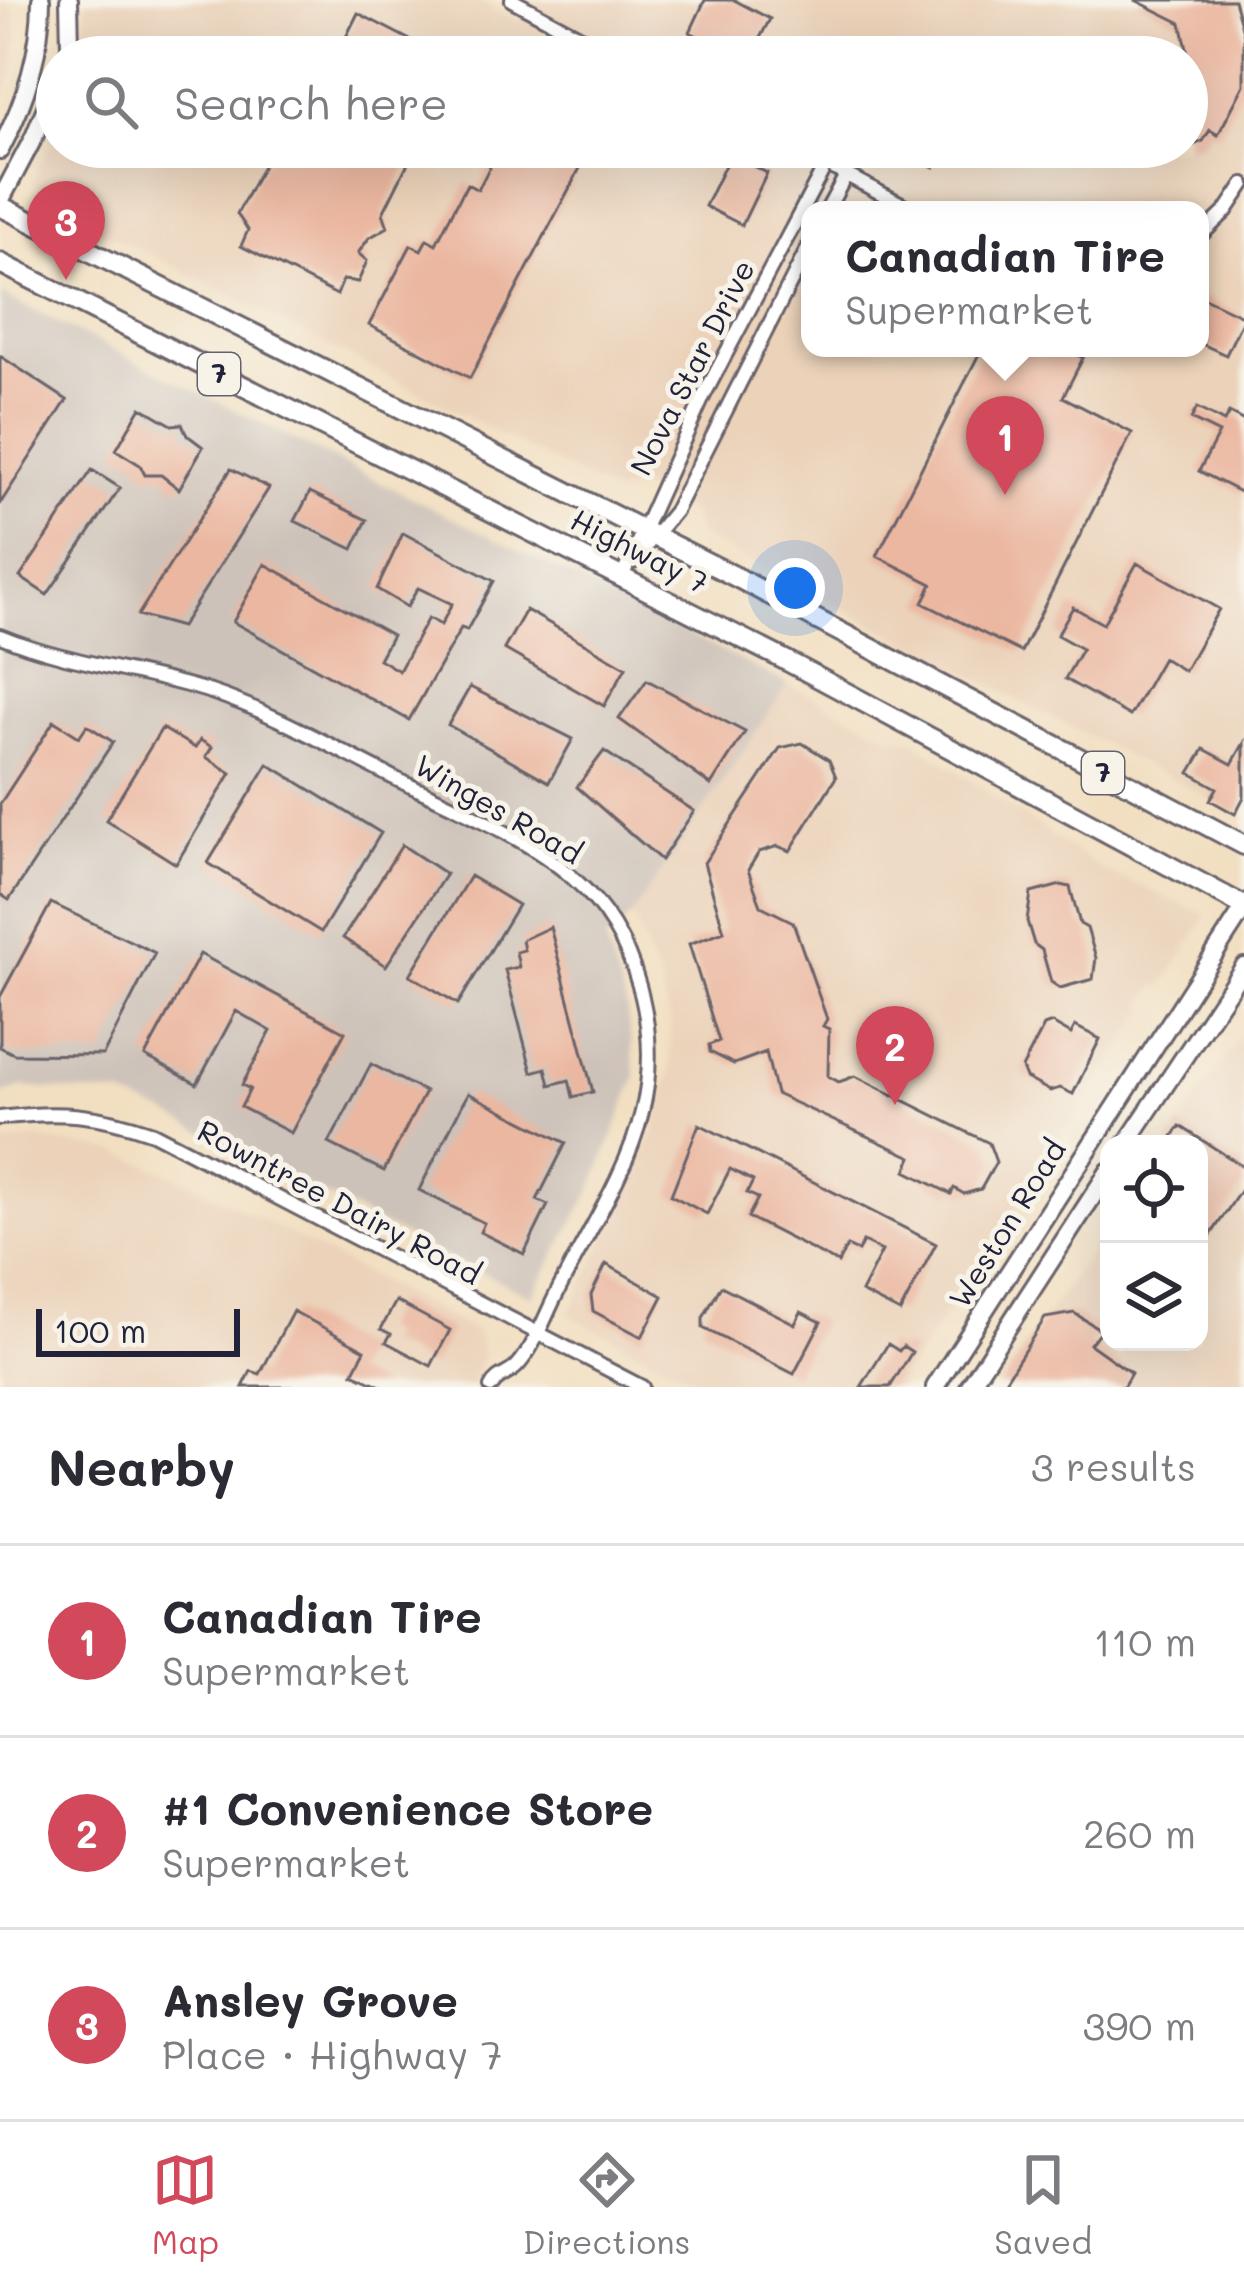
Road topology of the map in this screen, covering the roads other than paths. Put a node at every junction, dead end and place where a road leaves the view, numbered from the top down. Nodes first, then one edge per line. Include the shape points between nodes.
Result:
1 (41, 0) edge
2 (69, 0) edge
3 (512, 0) edge
4 (41, 36) edge
5 (68, 36) edge
6 (579, 36) edge
7 (36, 59) edge
8 (36, 132) edge
9 (0, 150) edge
10 (824, 168) edge
11 (833, 168) edge
12 (846, 175) junction
13 (1244, 184) edge
14 (806, 201) edge
15 (832, 201) edge
16 (896, 201) edge
17 (0, 203) edge
18 (801, 211) edge
19 (1209, 227) edge
20 (801, 262) edge
21 (0, 263) edge
22 (648, 533) junction
23 (622, 577) junction
24 (0, 636) edge
25 (1244, 845) edge
26 (1244, 907) edge
27 (1244, 967) edge
28 (0, 1118) edge
29 (1132, 1135) edge
30 (1100, 1185) edge
31 (536, 1333) junction
32 (517, 1368) junction
33 (491, 1387) edge
34 (520, 1387) edge
35 (642, 1387) edge
36 (935, 1387) edge
37 (970, 1387) edge

1 - 4 main road
2 - 5 main road
3 - 6 street
7 - 9 main road
8 - 17 main road
10 - 14 street, Nova Star Drive
11 - 12 street
12 - 15 street
12 - 16 street
13 - 19 street
17 - 22 main road, Highway 7 / 7
18 - 22 street, Nova Star Drive via 703,397
20 - 22 street, Nova Star Drive via 675,511
21 - 23 main road, Highway 7 / 7
22 - 23 street, Nova Star Drive
22 - 25 main road, Highway 7 / 7
23 - 26 main road, Highway 7 / 7
24 - 31 street, Winges Road via 264,713 506,835 570,875 597,904 645,1004 642,1112
26 - 36 main road, Weston Road
27 - 29 main road
28 - 31 street, Rowntree Dairy Road via 103,1115 153,1133
30 - 37 main road, Weston Road
31 - 32 street, Winges Road
31 - 35 street, Rowntree Dairy Road
32 - 33 street
32 - 34 street

